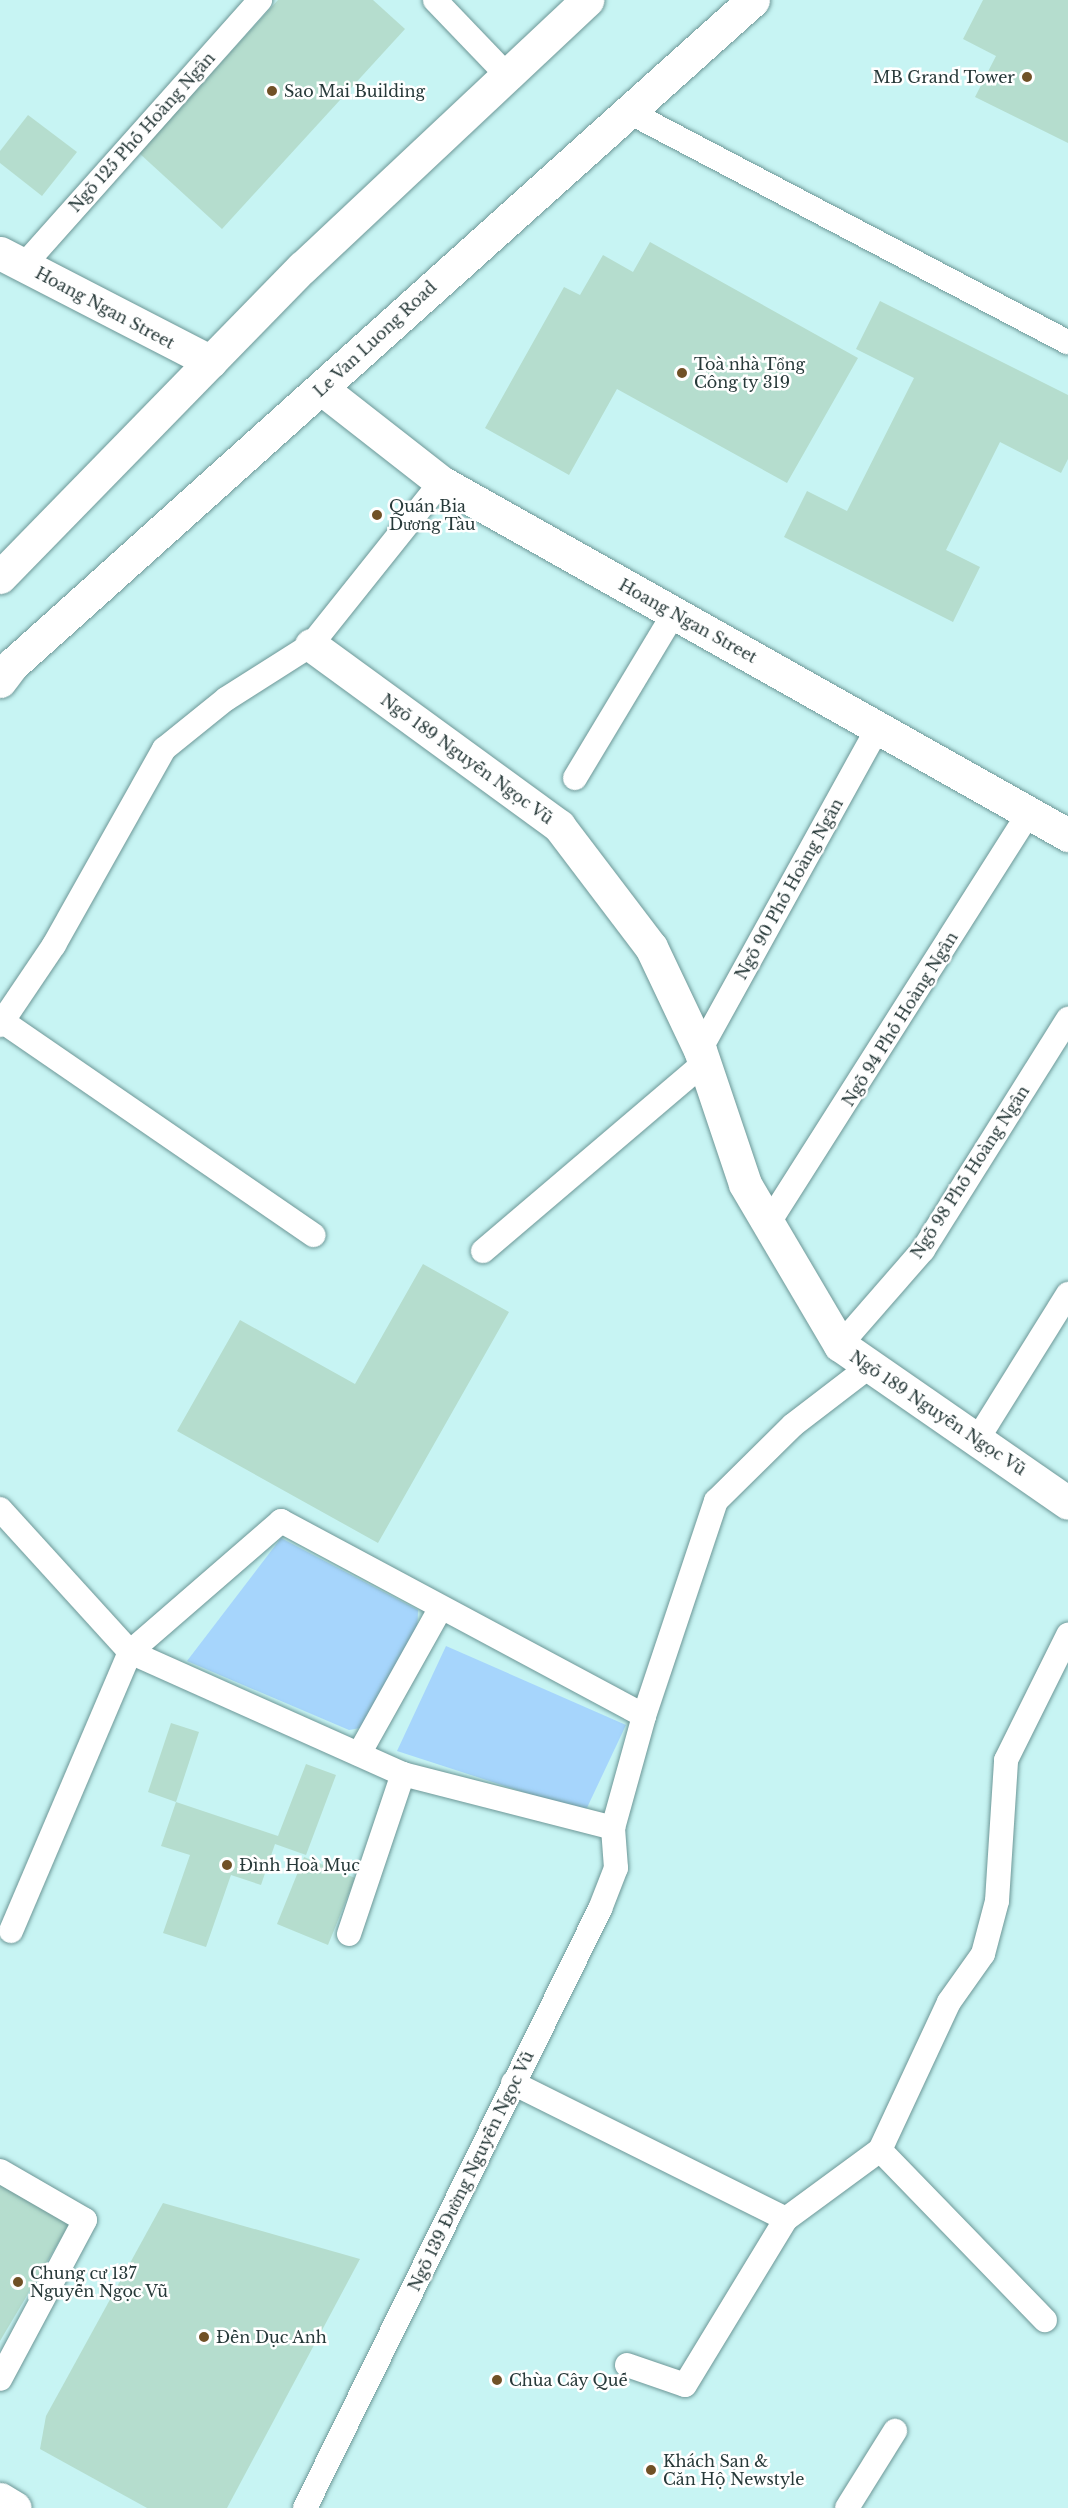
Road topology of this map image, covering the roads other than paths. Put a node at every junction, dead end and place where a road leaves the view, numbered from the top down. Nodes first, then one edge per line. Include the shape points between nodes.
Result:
1 (260, 0) edge
2 (435, 0) edge
3 (586, 0) edge
4 (753, 0) edge
5 (508, 76) junction
6 (631, 113) junction
7 (12, 259) edge
8 (1068, 342) edge
9 (211, 362) junction
10 (322, 388) junction
11 (441, 482) junction
12 (0, 577) edge
13 (674, 613) junction
14 (311, 645) junction
15 (0, 681) edge
16 (878, 727) junction
17 (575, 778) dead end
18 (1029, 812) junction
19 (1068, 835) edge
20 (1068, 1019) edge
21 (1, 1023) edge
22 (702, 1057) junction
23 (768, 1224) junction
24 (313, 1235) dead end
25 (483, 1251) dead end
26 (1068, 1294) edge
27 (840, 1346) junction
28 (870, 1366) junction
29 (977, 1440) junction
30 (1068, 1503) edge
31 (2, 1515) edge
32 (440, 1610) junction
33 (1068, 1635) edge
34 (130, 1652) junction
35 (644, 1716) junction
36 (359, 1754) junction
37 (403, 1774) junction
38 (613, 1828) junction
39 (11, 1931) dead end
40 (349, 1934) dead end
41 (513, 2083) junction
42 (880, 2150) junction
43 (0, 2171) edge
44 (786, 2219) junction
45 (1045, 2319) dead end
46 (627, 2366) dead end
47 (0, 2379) edge
48 (895, 2431) dead end
49 (0, 2499) edge
50 (15, 2508) edge
51 (305, 2508) edge
52 (847, 2508) edge

1 - 7 lane, Ngõ 125 Phố Hoàng Ngân
2 - 5 lane
3 - 5 street
4 - 6 street, Le Van Luong Road
5 - 9 street via 303,267
6 - 8 lane
6 - 10 street, Le Van Luong Road
7 - 9 street, Hoang Ngan Street
9 - 12 street
10 - 11 street, Hoang Ngan Street
10 - 15 street, Le Van Luong Road
11 - 13 street, Hoang Ngan Street
11 - 14 lane
13 - 16 street, Hoang Ngan Street
13 - 17 lane
14 - 21 lane via 226,699 164,749 54,945
14 - 22 street, Ngõ 189 Nguyễn Ngọc Vũ via 559,826 651,947
16 - 18 street, Hoang Ngan Street
16 - 22 lane, Ngõ 90 Phố Hoàng Ngân
18 - 19 street, Hoang Ngan Street
18 - 23 lane, Ngõ 94 Phố Hoàng Ngân
20 - 27 lane, Ngõ 98 Phố Hoàng Ngân via 923,1250
21 - 24 lane
22 - 23 street, Ngõ 189 Nguyễn Ngọc Vũ via 745,1184
22 - 25 lane
23 - 27 street, Ngõ 189 Nguyễn Ngọc Vũ
26 - 29 lane
27 - 28 street, Ngõ 189 Nguyễn Ngọc Vũ
28 - 29 street, Ngõ 189 Nguyễn Ngọc Vũ
28 - 35 lane, Ngõ 139 Đường Nguyễn Ngọc Vũ via 793,1425 716,1501
29 - 30 street, Ngõ 189 Nguyễn Ngọc Vũ
31 - 34 lane
32 - 34 lane via 281,1521
32 - 35 lane
32 - 36 lane
33 - 42 lane via 1006,1760 997,1901 983,1954 949,2002
34 - 36 lane
34 - 39 lane
35 - 38 lane, Ngõ 139 Đường Nguyễn Ngọc Vũ
36 - 37 lane
37 - 38 lane
37 - 40 lane
38 - 41 lane, Ngõ 139 Đường Nguyễn Ngọc Vũ via 616,1868
41 - 44 lane
41 - 51 lane, Ngõ 139 Đường Nguyễn Ngọc Vũ
42 - 44 lane
42 - 45 lane
43 - 47 lane via 85,2220
44 - 46 lane via 685,2385
48 - 52 lane
49 - 50 street

